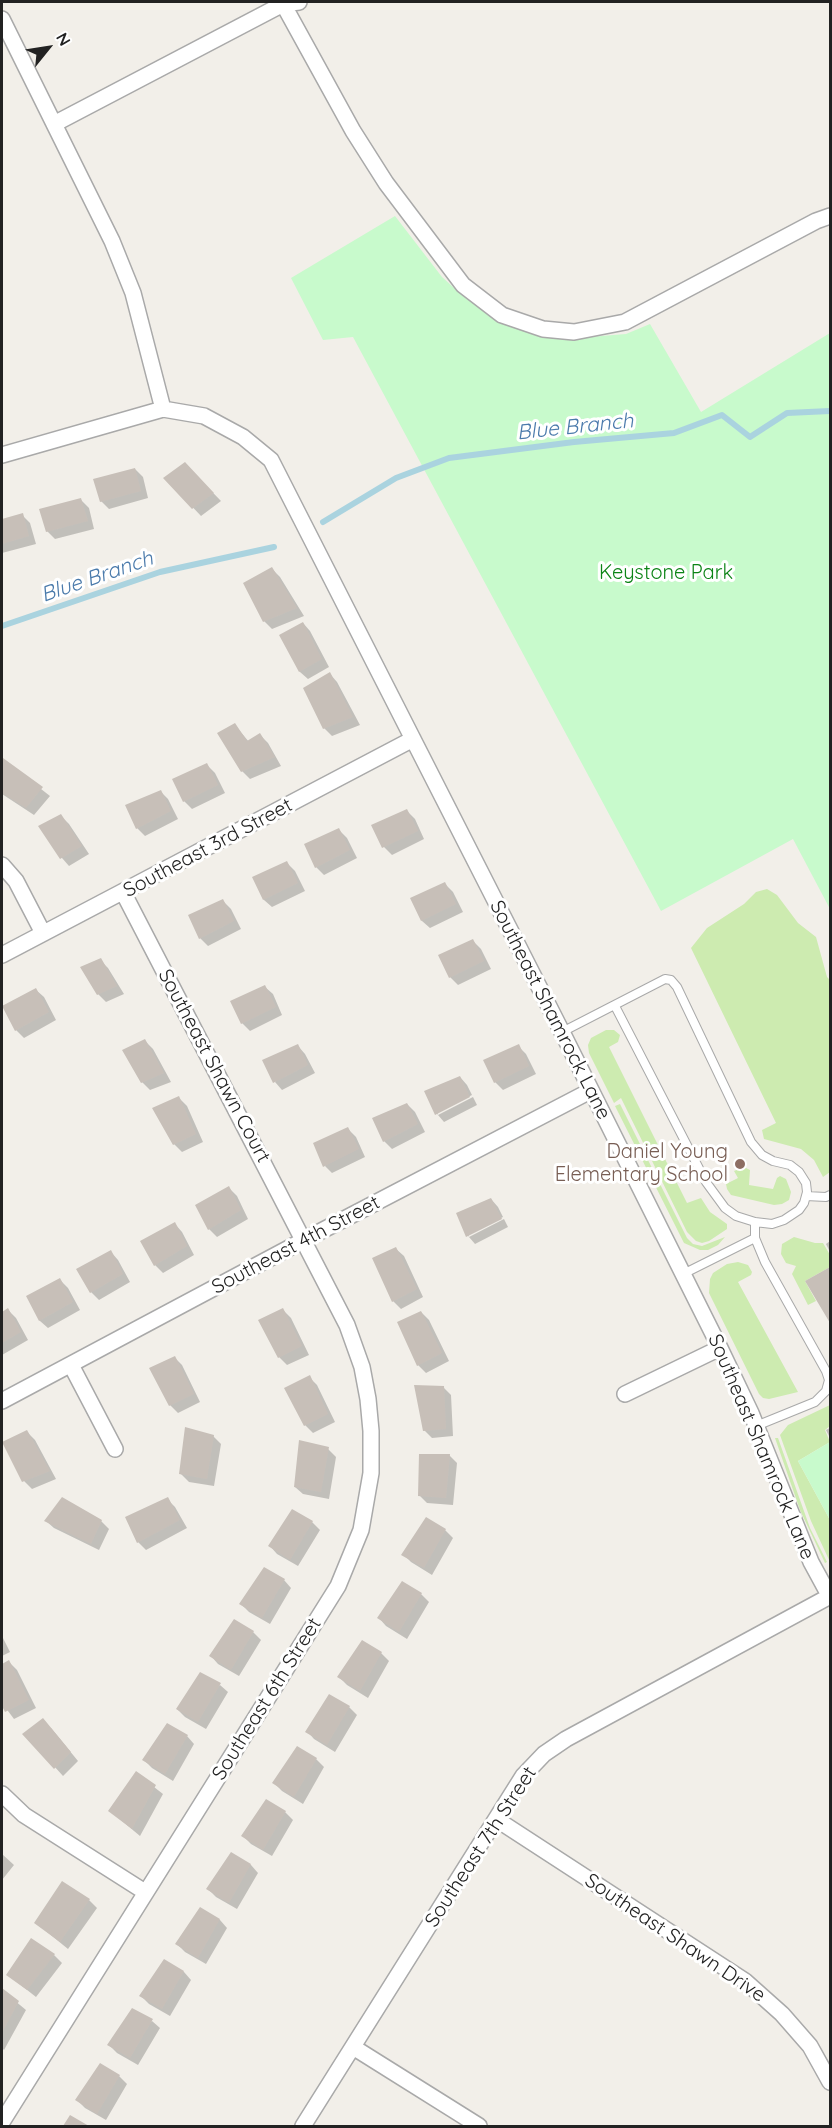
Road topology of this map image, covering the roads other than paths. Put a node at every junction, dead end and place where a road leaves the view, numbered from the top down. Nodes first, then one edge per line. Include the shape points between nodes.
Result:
1 (299, 2) edge
2 (282, 3) edge
3 (2, 19) edge
4 (54, 124) junction
5 (831, 216) edge
6 (163, 409) junction
7 (2, 455) edge
8 (413, 739) junction
9 (2, 864) edge
10 (123, 892) junction
11 (42, 933) junction
12 (2, 955) edge
13 (615, 1006) junction
14 (562, 1032) junction
15 (590, 1091) junction
16 (831, 1195) edge
17 (806, 1196) junction
18 (755, 1222) junction
19 (755, 1238) junction
20 (304, 1240) junction
21 (683, 1274) junction
22 (720, 1348) junction
23 (71, 1365) junction
24 (624, 1394) dead end
25 (2, 1401) edge
26 (756, 1426) junction
27 (115, 1449) dead end
28 (830, 1597) edge
29 (2, 1794) edge
30 (496, 1819) junction
31 (145, 1892) junction
32 (353, 2047) junction
33 (831, 2082) edge
34 (4, 2113) edge
35 (303, 2127) edge
36 (479, 2127) edge

1 - 2 street
2 - 4 street
2 - 5 street via 386,183 463,285 502,315 543,329 574,332 625,322
3 - 4 street
4 - 6 street via 133,293
6 - 7 street
6 - 8 street, Southeast Shamrock Lane via 204,416 243,437 271,460
8 - 10 street, Southeast 3rd Street
8 - 14 street, Southeast Shamrock Lane
9 - 11 street via 16,881
10 - 11 street, Southeast 3rd Street
10 - 20 street, Southeast Shawn Court
11 - 12 street, Southeast 3rd Street
13 - 14 lane
13 - 17 lane via 665,979 671,980 751,1142 762,1155 799,1172 806,1183
13 - 18 lane via 706,1182 725,1208
14 - 15 street, Southeast Shamrock Lane
15 - 20 street, Southeast 4th Street
15 - 21 street, Southeast Shamrock Lane
16 - 17 lane
17 - 18 lane via 799,1210 784,1220 771,1224
18 - 19 lane
19 - 21 lane
19 - 26 lane via 828,1380 826,1391 814,1402
20 - 23 street, Southeast 4th Street
20 - 31 street, Southeast 6th Street via 347,1325 362,1367 371,1431 371,1473 361,1530 338,1586
21 - 22 street, Southeast Shamrock Lane
22 - 24 street
22 - 26 street, Southeast Shamrock Lane
23 - 25 street, Southeast 4th Street
23 - 27 street
26 - 28 street, Southeast Shamrock Lane via 810,1562
28 - 30 street, Southeast 7th Street via 566,1739 523,1776
29 - 31 street via 24,1815
30 - 32 street, Southeast 7th Street
30 - 33 street, Southeast Shawn Drive via 745,1981 803,2038
31 - 34 street, Southeast 6th Street
32 - 35 street, Southeast 7th Street
32 - 36 street

